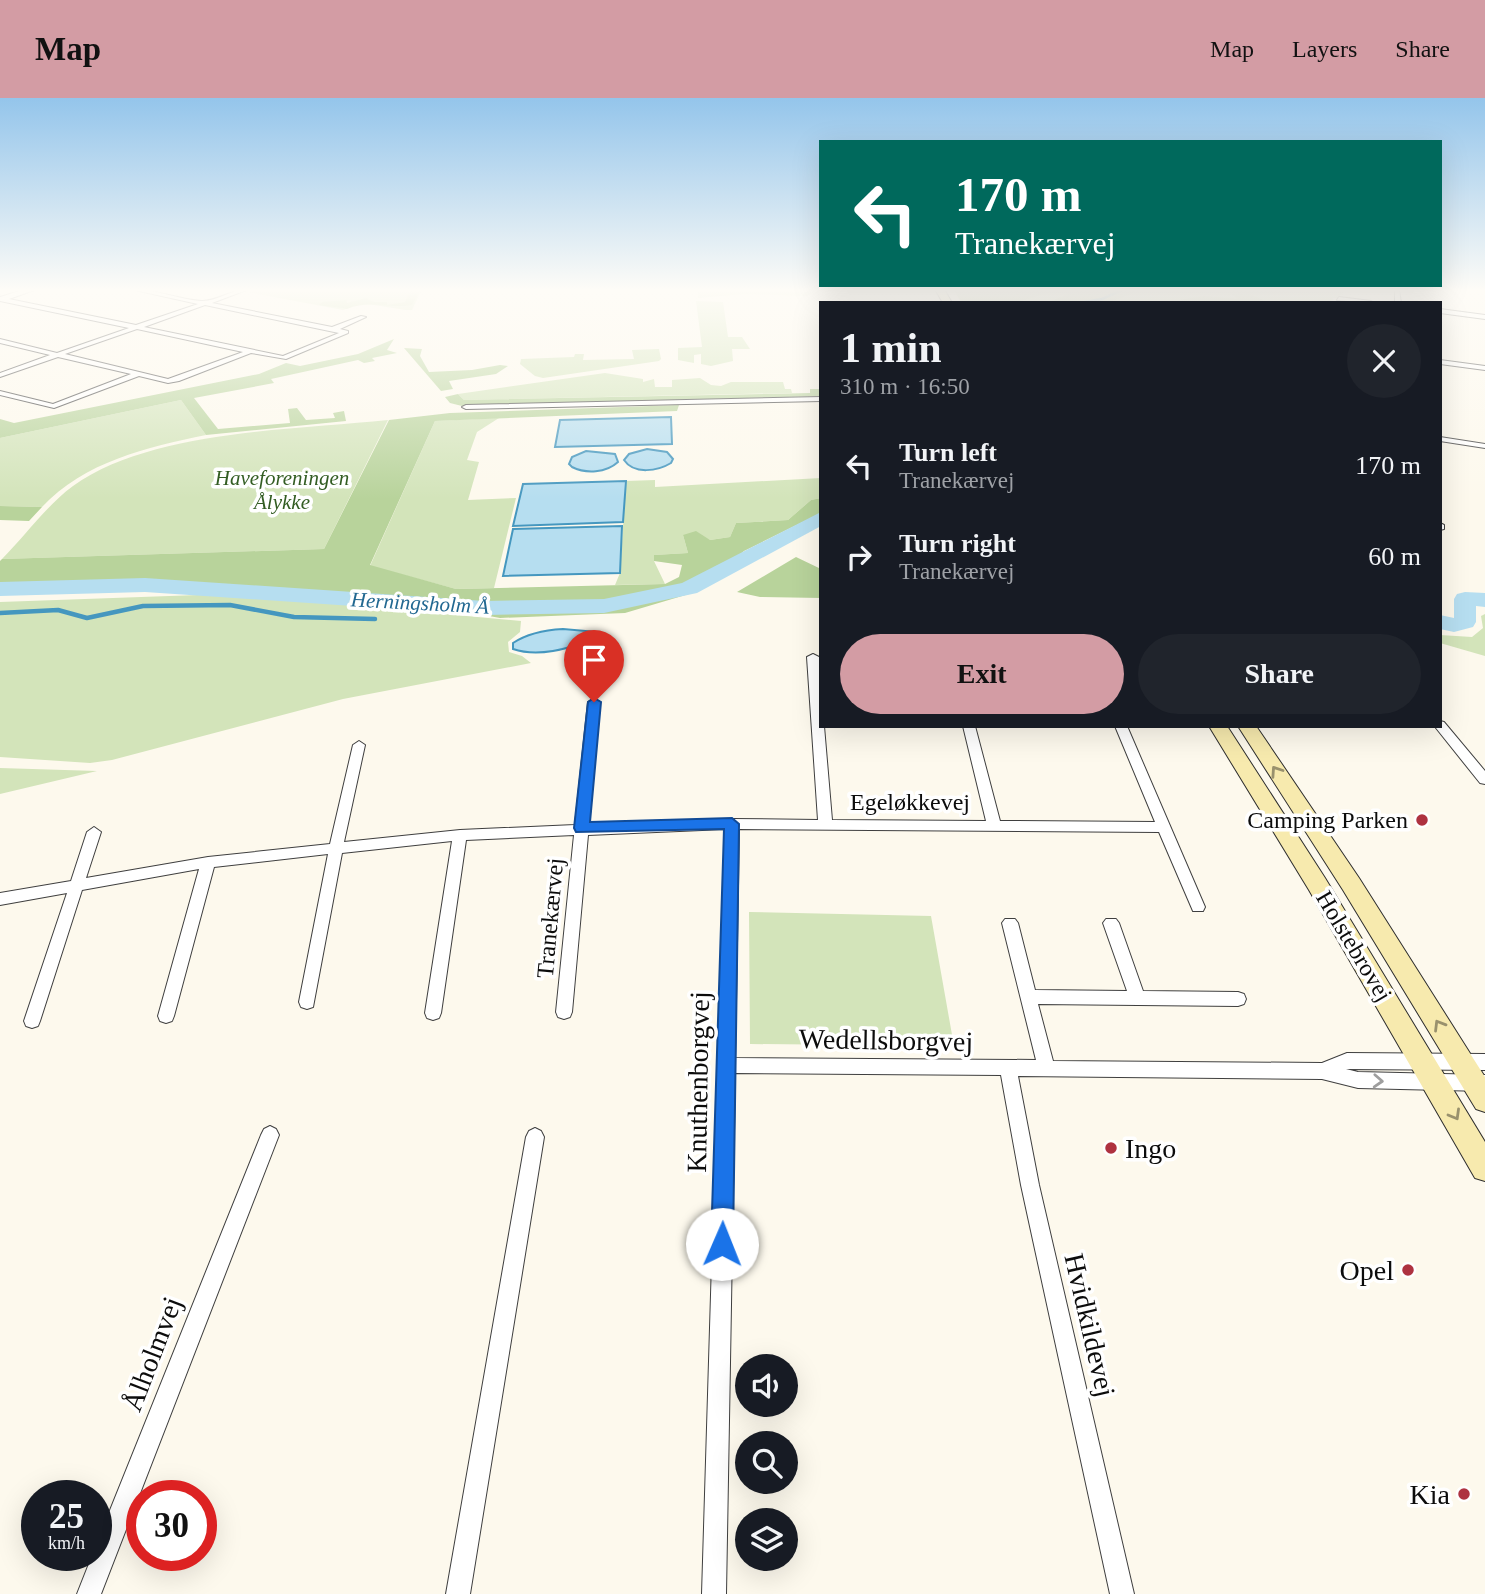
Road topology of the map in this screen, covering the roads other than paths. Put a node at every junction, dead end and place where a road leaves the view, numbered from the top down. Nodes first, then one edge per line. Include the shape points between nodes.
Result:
1 (47, 359) edge
2 (74, 359) edge
3 (229, 359) edge
4 (1442, 362) edge
5 (1485, 368) edge
6 (139, 374) junction
7 (0, 375) edge
8 (0, 393) edge
9 (819, 399) edge
10 (466, 407) dead end
11 (1442, 439) edge
12 (1485, 446) edge
13 (813, 657) dead end
14 (594, 702) dead end
15 (1442, 727) edge
16 (970, 728) edge
17 (1122, 728) edge
18 (1219, 728) edge
19 (1248, 728) edge
20 (359, 745) dead end
21 (1485, 780) edge
22 (732, 824) junction
23 (825, 824) junction
24 (994, 826) junction
25 (1164, 827) junction
26 (581, 828) junction
27 (94, 832) dead end
28 (460, 835) junction
29 (336, 846) junction
30 (208, 862) junction
31 (76, 887) junction
32 (0, 899) edge
33 (1198, 906) dead end
34 (1010, 923) dead end
35 (1111, 923) dead end
36 (1028, 997) junction
37 (1137, 998) junction
38 (1238, 999) dead end
39 (307, 1002) dead end
40 (564, 1012) dead end
41 (433, 1013) dead end
42 (166, 1016) dead end
43 (32, 1021) dead end
44 (726, 1065) junction
45 (1008, 1068) junction
46 (1046, 1068) junction
47 (1430, 1072) junction
48 (1478, 1078) edge
49 (270, 1135) dead end
50 (535, 1137) dead end
51 (1485, 1168) edge
52 (89, 1594) edge
53 (458, 1594) edge
54 (714, 1594) edge
55 (1122, 1594) edge

1 - 7 street
2 - 6 street
3 - 6 street via 173,381
4 - 5 street
6 - 8 street via 54,405
9 - 10 street
11 - 12 street
13 - 23 street, Egeløkkevej
14 - 26 street, Tranekærvej
15 - 21 street
16 - 24 street, Egeløkkevej
17 - 25 street
18 - 47 main road, Holstebrovej
48 -> 19 main road, Holstebrovej
20 - 29 street
22 - 23 street, Egeløkkevej
22 - 26 street, Tranekærvej
22 - 44 street, Knuthenborgvej
23 - 24 street, Egeløkkevej
24 - 25 street, Egeløkkevej
25 - 33 street
26 - 28 street, Tranekærvej
26 - 40 street, Tranekærvej
27 - 31 street
28 - 29 street, Tranekærvej
28 - 41 street
29 - 30 street, Tranekærvej
29 - 39 street
30 - 31 street, Tranekærvej
30 - 42 street
31 - 32 street, Tranekærvej
31 - 43 street
34 - 36 street
35 - 37 street
36 - 37 street
36 - 46 street
37 - 38 street
44 - 45 street, Wedellsborgvej
44 - 54 street, Knuthenborgvej
45 - 46 street, Wedellsborgvej
45 - 55 street, Hvidkildevej
46 - 47 street, Wedellsborgvej via 1322,1071 1358,1080
47 - 48 street, Wedellsborgvej
47 - 48 street, Wedellsborgvej
47 -> 51 main road, Holstebrovej
49 - 52 street, Ålholmvej
50 - 53 street

